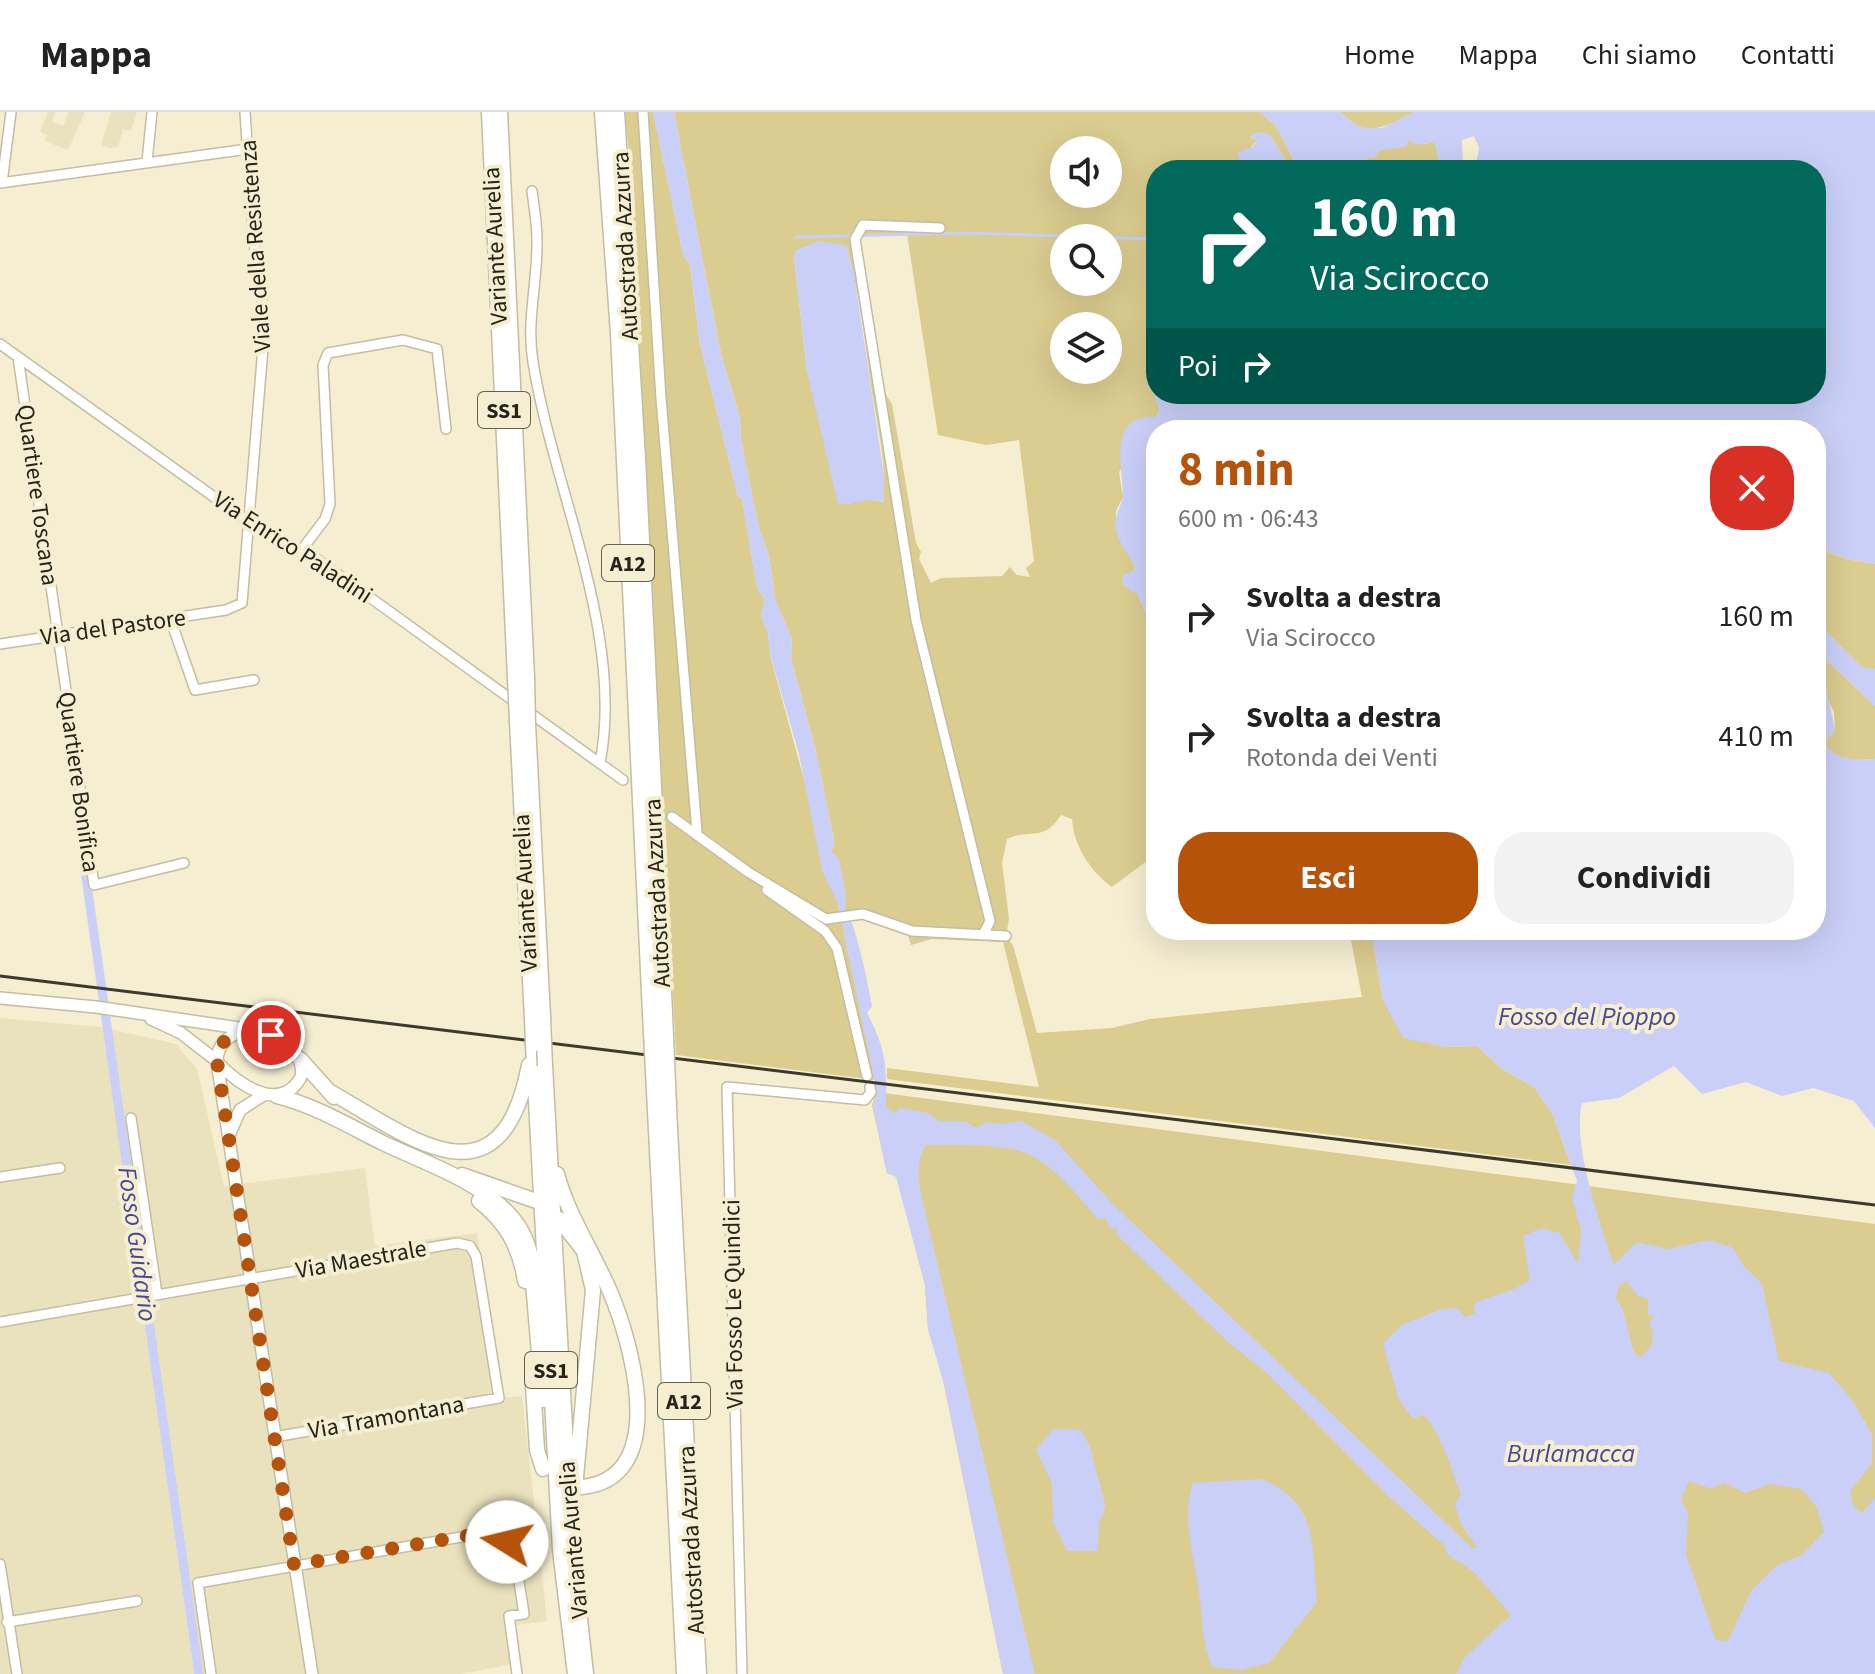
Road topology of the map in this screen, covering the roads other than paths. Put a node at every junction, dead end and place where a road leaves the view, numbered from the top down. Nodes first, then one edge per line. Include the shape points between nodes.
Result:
1 (11, 112) edge
2 (152, 112) edge
3 (245, 112) edge
4 (489, 112) edge
5 (500, 112) edge
6 (603, 112) edge
7 (616, 112) edge
8 (643, 112) edge
9 (496, 143) junction
10 (248, 149) junction
11 (147, 162) junction
12 (1, 183) edge
13 (532, 191) dead end
14 (940, 228) dead end
15 (0, 344) edge
16 (18, 357) junction
17 (446, 429) dead end
18 (250, 523) junction
19 (300, 552) junction
20 (170, 618) junction
21 (58, 634) junction
22 (0, 644) edge
23 (254, 680) dead end
24 (600, 763) junction
25 (623, 780) dead end
26 (672, 817) dead end
27 (697, 832) junction
28 (184, 863) dead end
29 (736, 863) junction
30 (983, 935) junction
31 (1006, 936) dead end
32 (0, 998) edge
33 (131, 1012) junction
34 (657, 1013) junction
35 (537, 1018) junction
36 (253, 1030) junction
37 (300, 1059) junction
38 (217, 1062) junction
39 (536, 1066) junction
40 (329, 1091) junction
41 (271, 1095) junction
42 (131, 1118) dead end
43 (549, 1124) junction
44 (663, 1129) junction
45 (229, 1138) junction
46 (411, 1155) junction
47 (434, 1167) junction
48 (60, 1168) dead end
49 (0, 1177) edge
50 (536, 1201) dead end
51 (559, 1219) dead end
52 (251, 1278) junction
53 (155, 1294) junction
54 (0, 1322) edge
55 (499, 1398) joint
56 (274, 1437) junction
57 (543, 1469) dead end
58 (582, 1487) dead end
59 (490, 1532) junction
60 (571, 1537) junction
61 (513, 1543) junction
62 (560, 1550) junction
63 (0, 1564) edge
64 (294, 1565) junction
65 (137, 1601) dead end
66 (7, 1622) junction
67 (17, 1674) edge
68 (211, 1674) edge
69 (312, 1674) edge
70 (517, 1674) edge
71 (575, 1674) edge
72 (586, 1674) edge
73 (685, 1674) edge
74 (698, 1674) edge
75 (742, 1674) edge

1 - 12 street
2 - 11 street
3 - 10 street, Viale della Resistenza
4 - 9 highway, Variante Aurelia / SS1
5 - 9 highway, Variante Aurelia / SS1
6 - 34 highway, Autostrada Azzurra / A12
7 - 34 highway, Autostrada Azzurra / A12 via 635,412
8 - 27 street
9 - 35 highway, Variante Aurelia / SS1, bridge
10 - 11 street
10 - 18 street, Viale della Resistenza via 265,323
11 - 12 street
13 - 24 street via 537,241 532,359 602,653
14 - 30 street via 863,225 857,234 916,620 984,888 990,921
15 - 16 street, Via Enrico Paladini
16 - 18 street, Via Enrico Paladini
16 - 21 street, Quartiere Toscana
17 - 19 street via 437,349 403,340 328,353 323,365 330,504
18 - 19 street, Via Enrico Paladini
18 - 20 street, Via del Pastore via 242,601 237,607
19 - 24 street, Via Enrico Paladini
20 - 21 street, Via del Pastore
20 - 23 street via 195,690
21 - 22 street, Via del Pastore
21 - 28 street, Quartiere Bonifica via 94,885
24 - 25 street, Via Enrico Paladini
26 - 27 street
27 - 29 street
29 - 30 street via 826,919 856,914 912,931
29 - 75 street, Via Fosso Le Quindici via 738,870 825,931 837,948 871,1092 865,1100 727,1087
30 - 31 street
32 - 33 street
33 - 36 street
33 - 38 street via 174,1028
34 - 44 highway, Autostrada Azzurra / A12, bridge
35 - 39 highway, Variante Aurelia / SS1, bridge
35 - 39 highway, Variante Aurelia / SS1, bridge
36 - 37 street via 286,1043
36 - 38 street via 226,1039
37 - 40 highway
37 - 41 street via 299,1083
38 - 41 street via 239,1082
38 - 45 street
39 - 40 highway via 507,1128 490,1143 464,1152 424,1145
39 - 43 highway, Variante Aurelia / SS1
39 - 62 highway, Variante Aurelia / SS1
40 - 46 highway
41 - 45 street via 240,1110
41 - 46 highway via 322,1110
42 - 53 street
43 - 58 highway via 562,1189 620,1318 634,1389 636,1434 629,1463 612,1479
43 - 60 highway, Variante Aurelia / SS1
44 - 73 highway, Autostrada Azzurra / A12
44 - 74 highway, Autostrada Azzurra / A12
45 - 52 street
46 - 47 highway
47 - 50 highway
47 - 57 highway via 492,1212 518,1250
47 - 62 highway via 495,1201 527,1241
48 - 49 street
51 - 60 highway via 588,1260 594,1300
52 - 53 street, Via Maestrale
52 - 55 street, Via Maestrale via 457,1243 470,1246 476,1256
52 - 56 street
53 - 54 street, Via Maestrale
55 - 56 street, Via Tramontana
56 - 64 street
59 - 61 street
59 - 61 street via 502,1518 517,1515 524,1520 525,1531
59 - 64 street
60 - 72 highway, Variante Aurelia / SS1
61 - 70 street via 524,1614 509,1616
62 - 71 highway, Variante Aurelia / SS1
63 - 66 street
64 - 68 street via 198,1583
64 - 69 street
65 - 66 street
66 - 67 street

